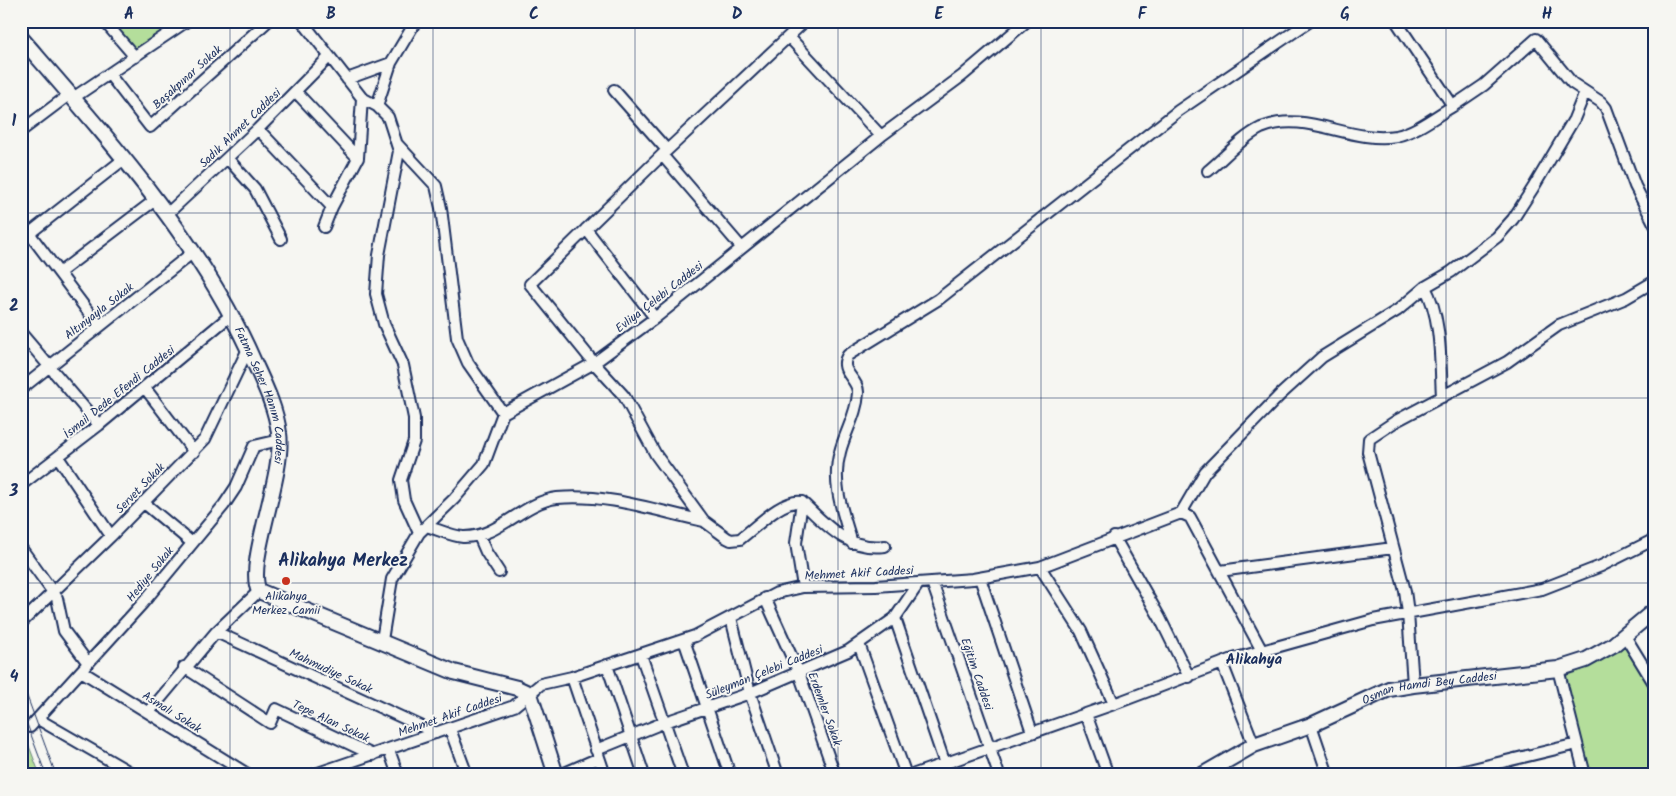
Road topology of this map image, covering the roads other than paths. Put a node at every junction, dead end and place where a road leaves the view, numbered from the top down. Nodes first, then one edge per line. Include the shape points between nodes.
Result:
1 (104, 21) edge
2 (187, 21) edge
3 (268, 21) edge
4 (302, 21) edge
5 (416, 21) edge
6 (805, 21) edge
7 (1027, 21) edge
8 (1310, 21) edge
9 (1396, 21) edge
10 (789, 37) junction
11 (21, 38) edge
12 (135, 57) junction
13 (329, 57) junction
14 (391, 63) junction
15 (109, 74) junction
16 (347, 79) junction
17 (614, 90) dead end
18 (296, 92) junction
19 (1585, 92) junction
20 (72, 96) junction
21 (362, 98) junction
22 (377, 106) junction
23 (1453, 106) junction
24 (258, 129) junction
25 (21, 132) edge
26 (881, 136) junction
27 (398, 144) junction
28 (664, 152) junction
29 (358, 158) junction
30 (124, 159) junction
31 (228, 159) junction
32 (1208, 171) dead end
33 (155, 200) junction
34 (332, 207) junction
35 (166, 215) junction
36 (1655, 225) edge
37 (324, 226) dead end
38 (586, 229) junction
39 (25, 236) edge
40 (281, 239) dead end
41 (741, 247) junction
42 (192, 254) junction
43 (59, 273) junction
44 (1655, 281) edge
45 (1424, 287) junction
46 (231, 315) junction
47 (655, 318) junction
48 (99, 326) junction
49 (21, 333) edge
50 (248, 349) junction
51 (594, 364) junction
52 (48, 367) junction
53 (145, 388) junction
54 (21, 389) edge
55 (1442, 397) junction
56 (503, 413) junction
57 (99, 425) junction
58 (280, 440) junction
59 (194, 452) junction
60 (58, 456) junction
61 (21, 486) edge
62 (143, 502) junction
63 (802, 502) junction
64 (1181, 513) junction
65 (704, 521) junction
66 (422, 529) junction
67 (111, 536) junction
68 (479, 536) junction
69 (1114, 537) junction
70 (1655, 539) edge
71 (191, 542) junction
72 (852, 543) junction
73 (884, 546) dead end
74 (21, 548) edge
75 (1393, 548) junction
76 (1040, 567) junction
77 (1220, 571) junction
78 (499, 572) dead end
79 (980, 578) junction
80 (932, 582) junction
81 (919, 583) junction
82 (803, 587) junction
83 (54, 592) junction
84 (259, 592) junction
85 (765, 598) junction
86 (1655, 610) edge
87 (1408, 613) junction
88 (731, 618) junction
89 (895, 618) junction
90 (21, 623) edge
91 (216, 632) junction
92 (1625, 636) junction
93 (382, 640) junction
94 (684, 640) junction
95 (859, 644) junction
96 (1262, 651) junction
97 (641, 654) junction
98 (88, 663) junction
99 (1222, 663) junction
100 (607, 665) junction
101 (184, 667) junction
102 (1558, 669) junction
103 (81, 671) junction
104 (799, 673) junction
105 (572, 677) junction
106 (1189, 677) junction
107 (1413, 685) junction
108 (1655, 685) edge
109 (750, 693) junction
110 (530, 694) junction
111 (1114, 704) junction
112 (706, 708) junction
113 (149, 712) junction
114 (1086, 714) junction
115 (38, 719) junction
116 (665, 722) junction
117 (1311, 725) junction
118 (30, 727) dead end
119 (450, 728) junction
120 (1032, 732) junction
121 (436, 733) junction
122 (631, 737) junction
123 (1578, 744) junction
124 (1254, 745) junction
125 (990, 748) junction
126 (389, 750) junction
127 (598, 754) junction
128 (373, 755) junction
129 (945, 764) junction
130 (336, 771) edge
131 (135, 775) edge
132 (248, 775) edge
133 (312, 775) edge
134 (398, 775) edge
135 (466, 775) edge
136 (556, 775) edge
137 (560, 775) edge
138 (605, 775) edge
139 (644, 775) edge
140 (683, 775) edge
141 (730, 775) edge
142 (778, 775) edge
143 (835, 775) edge
144 (906, 775) edge
145 (912, 775) edge
146 (1000, 775) edge
147 (1108, 775) edge
148 (1202, 775) edge
149 (1328, 775) edge
150 (1448, 775) edge
151 (1585, 775) edge

1 - 12 street
2 - 12 street
3 - 15 street, Başakpınar Sokak via 150,128
4 - 13 street
5 - 14 street
6 - 10 street
7 - 26 street, Evliya Çelebi Caddesi via 962,76
8 - 72 street via 1184,106 938,299 848,355 845,369 858,392 840,452 837,480 841,508
9 - 23 street
10 - 26 street
10 - 28 street
11 - 20 street, Fatma Seher Hanım Caddesi
12 - 15 street
13 - 16 street
13 - 18 street, Sadık Ahmet Caddesi
14 - 16 street
14 - 22 street
15 - 20 street
16 - 21 street
17 - 28 street
18 - 24 street, Sadık Ahmet Caddesi
18 - 29 street
19 - 23 street via 1572,83 1536,40 1484,85
19 - 36 street via 1606,108 1635,186
19 - 45 street via 1574,119 1513,219 1481,252
20 - 25 street
20 - 30 street, Fatma Seher Hanım Caddesi
21 - 22 street
21 - 29 street
22 - 27 street via 388,117
23 - 32 street via 1394,136 1364,136 1289,121 1277,123 1256,131
24 - 31 street, Sadık Ahmet Caddesi
24 - 34 street
26 - 41 street, Evliya Çelebi Caddesi
27 - 56 street via 436,186 457,338 468,363
27 - 66 street via 379,255 376,294 384,324 403,365 414,418 414,441 401,480 404,500
28 - 38 street
28 - 41 street
29 - 34 street
30 - 33 street, Fatma Seher Hanım Caddesi
30 - 39 street
31 - 35 street, Sadık Ahmet Caddesi
31 - 40 street via 255,189
33 - 35 street, Fatma Seher Hanım Caddesi
33 - 43 street
34 - 37 street
35 - 42 street, Fatma Seher Hanım Caddesi
38 - 47 street
38 - 51 street via 530,284
39 - 43 street
41 - 47 street, Evliya Çelebi Caddesi
42 - 46 street, Fatma Seher Hanım Caddesi
42 - 48 street, Altınyayla Sokak
43 - 48 street
44 - 55 street via 1634,294 1559,325 1508,362
45 - 55 street via 1435,320
45 - 64 street via 1398,310 1322,357 1280,395 1205,472
46 - 50 street, Fatma Seher Hanım Caddesi
46 - 53 street, İsmail Dede Efendi Caddesi
47 - 51 street, Evliya Çelebi Caddesi
48 - 52 street, Altınyayla Sokak
49 - 52 street
50 - 58 street, Fatma Seher Hanım Caddesi via 274,412
50 - 59 street, Servet Sokak via 209,431
51 - 56 street, Evliya Çelebi Caddesi
51 - 65 street via 624,396 656,455
52 - 54 street, Altınyayla Sokak
52 - 57 street
53 - 57 street, İsmail Dede Efendi Caddesi
53 - 59 street
55 - 75 street via 1379,431 1367,444
56 - 66 street via 484,464
57 - 60 street, İsmail Dede Efendi Caddesi
58 - 71 street, Hediye Sokak via 254,446 232,495
58 - 84 street, Fatma Seher Hanım Caddesi via 272,499 254,574
59 - 62 street, Servet Sokak
60 - 61 street, İsmail Dede Efendi Caddesi
60 - 67 street
62 - 67 street, Servet Sokak
62 - 71 street
63 - 65 street via 786,504 736,540 726,538
63 - 72 street
63 - 82 street via 796,543
64 - 69 street, Mehmet Akif Caddesi
64 - 77 street via 1190,516
65 - 68 street via 596,497 555,498 531,507
66 - 68 street via 461,537
66 - 93 street via 392,579
67 - 83 street, Servet Sokak
68 - 78 street
69 - 76 street, Mehmet Akif Caddesi
69 - 106 street
70 - 87 street via 1601,566 1542,589
71 - 98 street, Hediye Sokak via 142,604
72 - 73 street via 866,547
74 - 83 street
75 - 77 street
75 - 87 street
76 - 79 street, Mehmet Akif Caddesi
76 - 111 street via 1080,631
77 - 96 street
79 - 80 street, Mehmet Akif Caddesi
79 - 120 street
80 - 81 street, Mehmet Akif Caddesi
80 - 125 street, Eğitim Caddesi
81 - 82 street, Mehmet Akif Caddesi
81 - 89 street, Süleyman Çelebi Caddesi
82 - 85 street, Mehmet Akif Caddesi
83 - 90 street, Servet Sokak
83 - 98 street via 64,631
84 - 91 street
84 - 93 street
85 - 88 street, Mehmet Akif Caddesi
85 - 104 street, Erdemler Sokak
86 - 92 street, Osman Hamdi Bey Caddesi
87 - 96 street
87 - 107 street
88 - 94 street, Mehmet Akif Caddesi
88 - 109 street
89 - 95 street, Süleyman Çelebi Caddesi
89 - 129 street
91 - 101 street
91 - 121 street, Mahmudiye Sokak
92 - 102 street, Osman Hamdi Bey Caddesi via 1597,656
92 - 108 street
93 - 110 street via 454,672
94 - 97 street, Mehmet Akif Caddesi
94 - 112 street
95 - 104 street, Süleyman Çelebi Caddesi
95 - 144 street
96 - 99 street
97 - 100 street, Mehmet Akif Caddesi
97 - 116 street
98 - 103 street, Hediye Sokak
99 - 106 street
99 - 124 street
100 - 105 street, Mehmet Akif Caddesi
100 - 122 street
101 - 113 street
101 - 128 street, Tepe Alan Sokak via 270,723 276,709
102 - 107 street, Osman Hamdi Bey Caddesi
102 - 123 street
103 - 113 street, Asmalı Sokak
103 - 115 street, Hediye Sokak
104 - 109 street, Süleyman Çelebi Caddesi
104 - 143 street, Erdemler Sokak
105 - 110 street, Mehmet Akif Caddesi via 541,684
105 - 127 street
106 - 111 street
107 - 117 street, Osman Hamdi Bey Caddesi via 1381,692
109 - 112 street, Süleyman Çelebi Caddesi
109 - 142 street
110 - 119 street, Mehmet Akif Caddesi via 514,706
110 - 136 street
111 - 114 street
112 - 116 street, Süleyman Çelebi Caddesi
112 - 141 street
113 - 132 street, Asmalı Sokak
114 - 120 street
114 - 147 street
115 - 118 street, Hediye Sokak
115 - 131 street
116 - 122 street, Süleyman Çelebi Caddesi
116 - 140 street
117 - 124 street, Osman Hamdi Bey Caddesi
117 - 149 street
119 - 121 street, Mehmet Akif Caddesi
119 - 135 street
120 - 125 street
121 - 126 street, Mehmet Akif Caddesi
122 - 127 street, Süleyman Çelebi Caddesi
122 - 139 street
123 - 150 street
123 - 151 street
124 - 148 street, Osman Hamdi Bey Caddesi
125 - 129 street
125 - 146 street, Eğitim Caddesi
126 - 128 street, Mehmet Akif Caddesi
126 - 134 street
127 - 137 street, Süleyman Çelebi Caddesi
127 - 138 street
128 - 130 street, Mehmet Akif Caddesi
129 - 145 street
130 - 133 street, Mehmet Akif Caddesi

